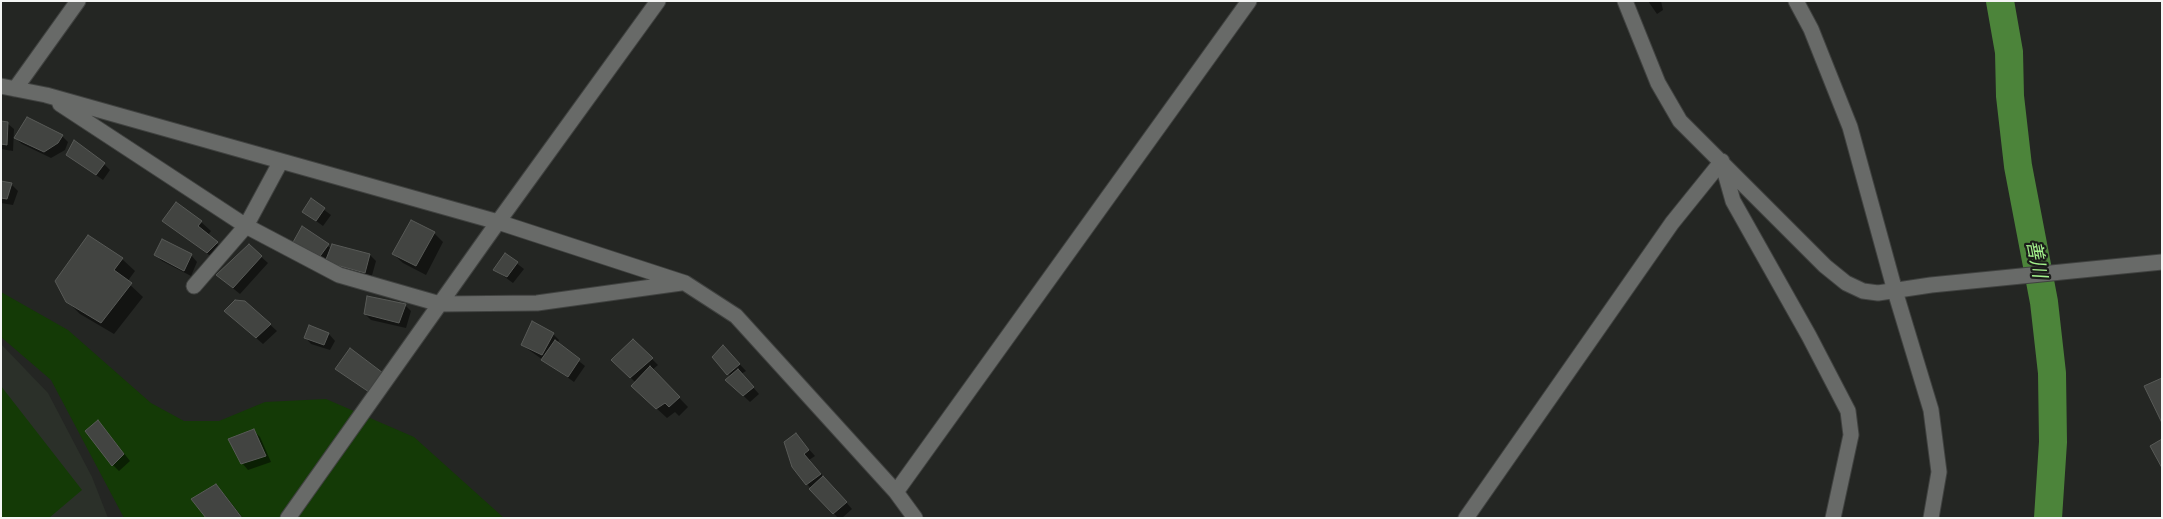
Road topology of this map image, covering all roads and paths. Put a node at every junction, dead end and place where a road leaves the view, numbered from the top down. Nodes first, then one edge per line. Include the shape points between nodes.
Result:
1 (78, 1) edge
2 (658, 1) edge
3 (1249, 1) edge
4 (1626, 1) edge
5 (1796, 1) edge
6 (8, 87) edge
7 (46, 95) junction
8 (281, 161) junction
9 (1722, 161) junction
10 (498, 222) junction
11 (246, 226) junction
12 (2162, 262) edge
13 (685, 282) junction
14 (194, 286) dead end
15 (1894, 291) junction
16 (440, 304) junction
17 (896, 492) junction
18 (288, 518) edge
19 (915, 518) edge
20 (1466, 518) edge
21 (1833, 518) edge
22 (1931, 518) edge

1 - 6 street
2 - 10 street
3 - 17 street
4 - 9 street via 1658,82 1680,121
5 - 15 street via 1811,29 1850,127
6 - 7 street
7 - 8 street
7 - 11 street
8 - 10 street
8 - 11 street
9 - 15 street via 1825,266 1846,283 1863,291
9 - 20 street via 1672,224
9 - 21 street via 1733,201 1848,411 1851,435
10 - 13 street
10 - 16 street
11 - 14 street
11 - 16 street via 339,275
12 - 15 street
13 - 16 street via 537,303
13 - 17 street via 736,316
15 - 22 street via 1931,410 1939,472
16 - 18 street
17 - 19 street

